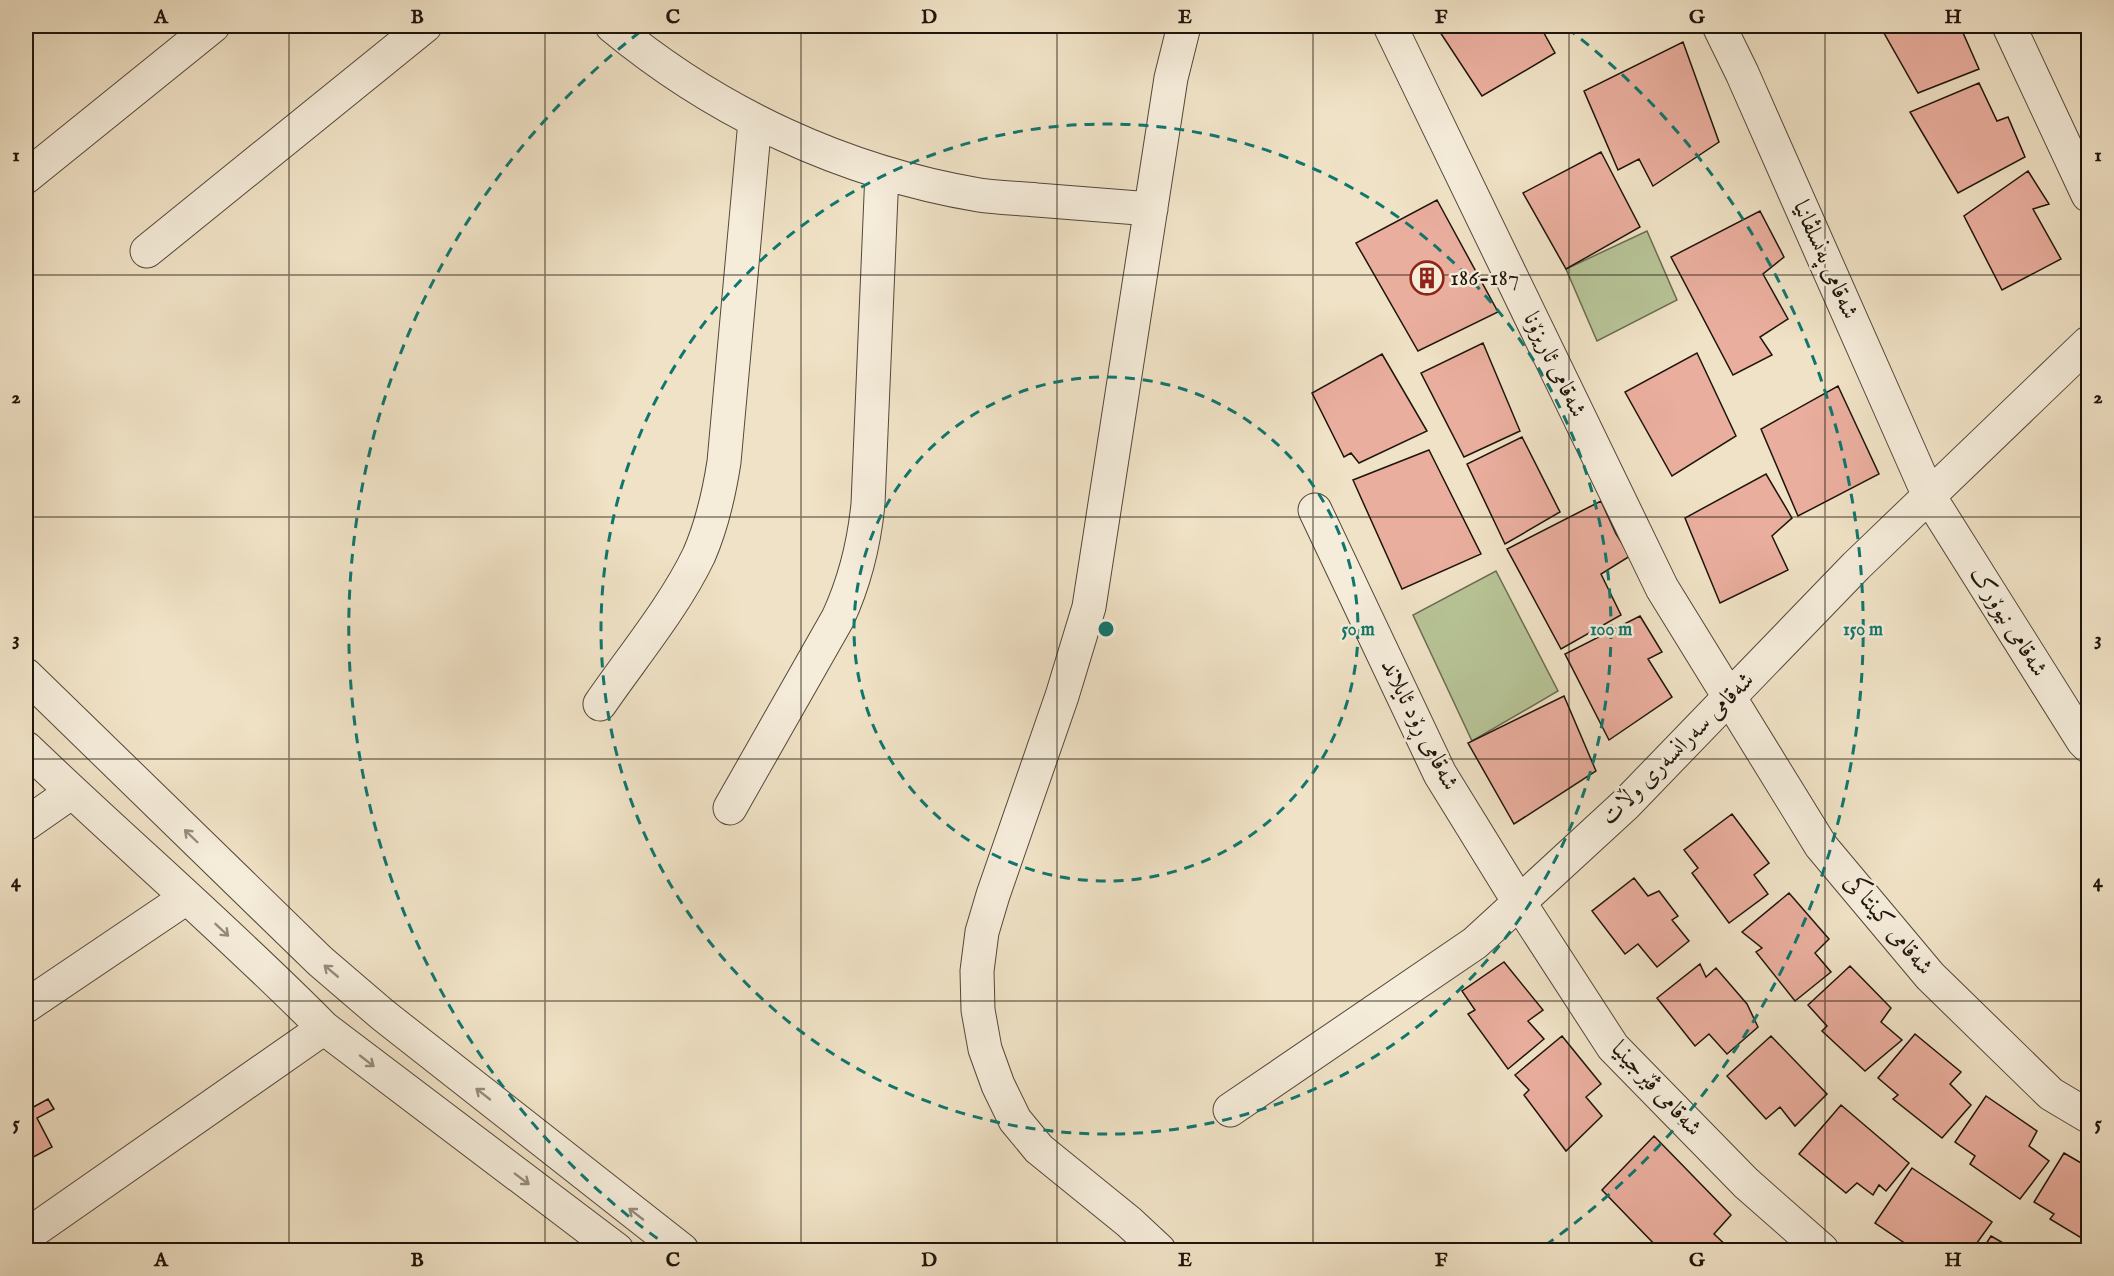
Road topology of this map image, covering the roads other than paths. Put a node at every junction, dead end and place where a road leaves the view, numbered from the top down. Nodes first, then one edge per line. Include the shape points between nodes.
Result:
1 (213, 26) edge
2 (425, 26) edge
3 (612, 26) edge
4 (1184, 26) edge
5 (1390, 26) edge
6 (1719, 26) edge
7 (2009, 26) edge
8 (755, 121) junction
9 (882, 172) junction
10 (26, 177) edge
11 (2085, 179) edge
12 (1151, 209) junction
13 (147, 251) dead end
14 (2088, 343) edge
15 (1929, 496) junction
16 (1315, 510) dead end
17 (26, 675) edge
18 (1728, 698) junction
19 (600, 704) dead end
20 (90, 738) junction
21 (2088, 746) edge
22 (37, 758) edge
23 (137, 784) junction
24 (72, 792) junction
25 (730, 808) dead end
26 (98, 817) junction
27 (26, 824) edge
28 (186, 898) junction
29 (1519, 902) junction
30 (26, 1006) edge
31 (324, 1028) junction
32 (1230, 1110) dead end
33 (2088, 1116) edge
34 (26, 1236) edge
35 (617, 1251) edge
36 (682, 1251) edge
37 (1159, 1251) edge
38 (1822, 1251) edge

1 - 10 street
2 - 13 street
3 - 8 street via 685,80
4 - 12 street
5 - 18 street, شەقامی ئاریزۆنا via 1662,588
6 - 15 street, شەقامی پەنسلڤانیا
7 - 11 street
8 - 9 street via 833,156
8 - 19 street via 719,495 699,554 685,580
9 - 12 street via 981,195
9 - 25 street via 868,504 859,566 838,618
12 - 37 street via 1089,607 993,895 982,932 977,971 978,1010 985,1048 1015,1120 1039,1149
14 - 15 street, شەقامی سەرانسەری وڵات
15 - 18 street, شەقامی سەرانسەری وڵات
15 - 21 street, شەقامی نیوۆرک
16 - 29 street, شەقامی ڕۆد ئایلاند via 1440,774
17 - 20 street
18 - 29 street, شەقامی سەرانسەری وڵات via 1626,804
18 - 33 street, شەقامی کینتاکی via 1821,846 1930,976 2051,1094
20 - 22 street
20 - 23 street
22 - 24 street
23 - 26 street
36 -> 23 street via 328,969
24 - 26 street
24 - 27 street
26 - 28 street
28 - 30 street
28 -> 31 street
29 - 32 street, شەقامی سەرانسەری وڵات via 1475,943
29 - 38 street, شەقامی ڤێرجینیا via 1613,1047 1746,1183
31 - 34 street
31 -> 35 street

